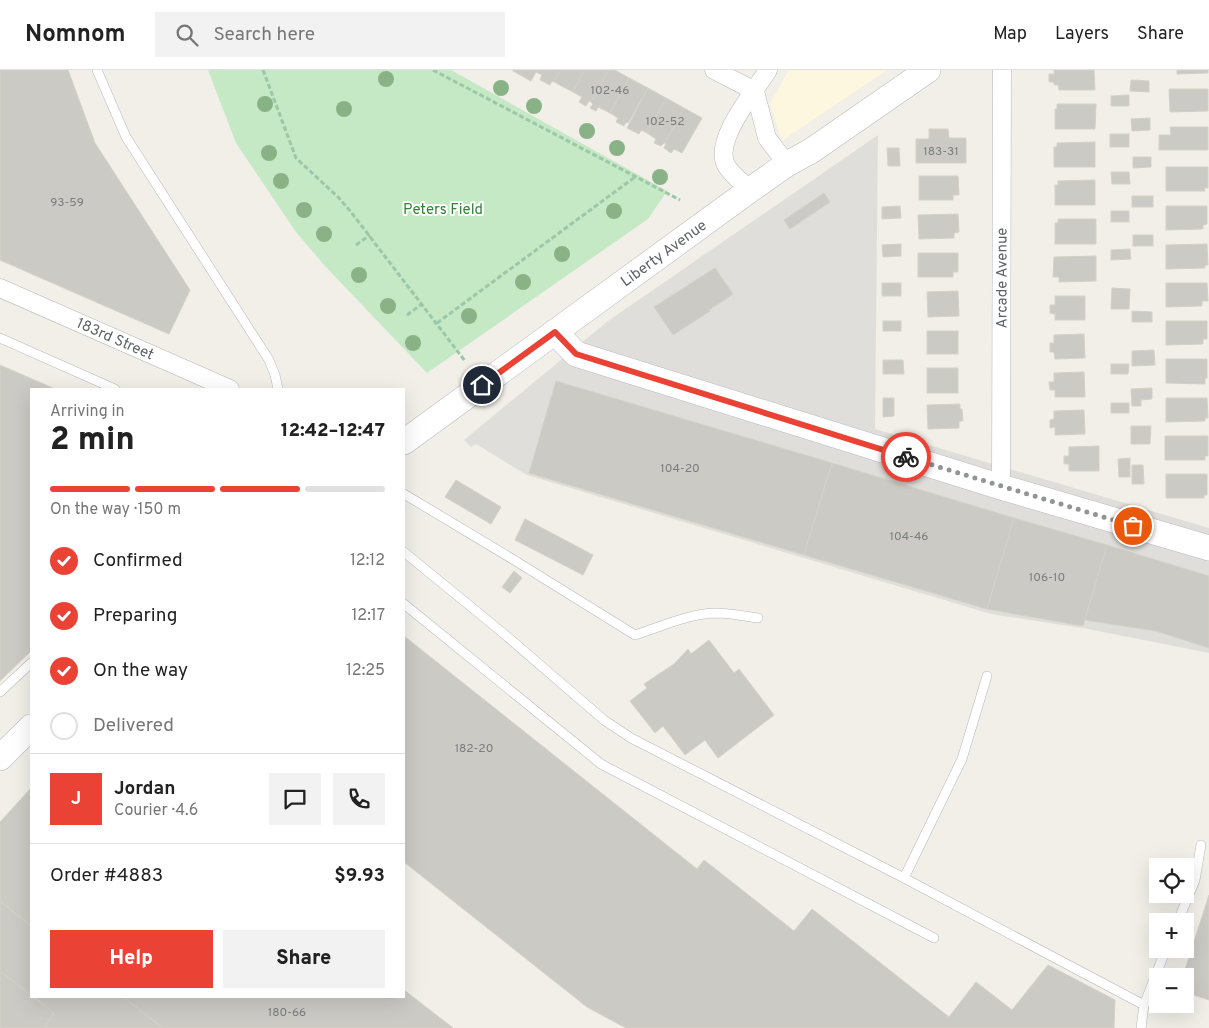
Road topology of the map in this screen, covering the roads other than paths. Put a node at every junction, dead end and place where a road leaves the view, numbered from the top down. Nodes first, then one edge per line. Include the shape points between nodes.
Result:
1 (97, 70) edge
2 (714, 70) edge
3 (768, 70) edge
4 (928, 70) edge
5 (1002, 70) edge
6 (756, 91) junction
7 (787, 164) junction
8 (750, 190) junction
9 (0, 288) edge
10 (555, 332) junction
11 (0, 338) edge
12 (113, 388) edge
13 (228, 388) edge
14 (278, 388) edge
15 (405, 441) edge
16 (1001, 487) junction
17 (405, 495) edge
18 (1209, 548) edge
19 (405, 553) edge
20 (405, 605) edge
21 (758, 618) dead end
22 (30, 664) edge
23 (987, 676) dead end
24 (0, 692) edge
25 (30, 728) edge
26 (0, 758) edge
27 (1201, 845) dead end
28 (904, 878) junction
29 (1182, 913) edge
30 (934, 938) dead end
31 (1162, 958) edge
32 (1144, 1005) junction
33 (1141, 1028) edge

1 - 14 lane via 126,137 268,360
2 - 6 street
3 - 6 street
4 - 7 main road, Liberty Avenue
5 - 16 street, Arcade Avenue
6 - 7 street via 767,138
6 - 8 street via 733,122 723,149 726,165
7 - 8 main road, Liberty Avenue
8 - 10 main road, Liberty Avenue
9 - 13 street, 183rd Street
10 - 15 main road, Liberty Avenue
10 - 16 main road via 576,354
11 - 12 lane
16 - 18 main road
17 - 21 lane via 635,635 704,615
19 - 28 lane via 604,720 631,738
20 - 30 lane via 601,764
22 - 24 lane
23 - 28 lane via 962,758
25 - 26 main road
27 - 29 lane via 1196,880
28 - 32 lane
31 - 32 lane
32 - 33 lane

